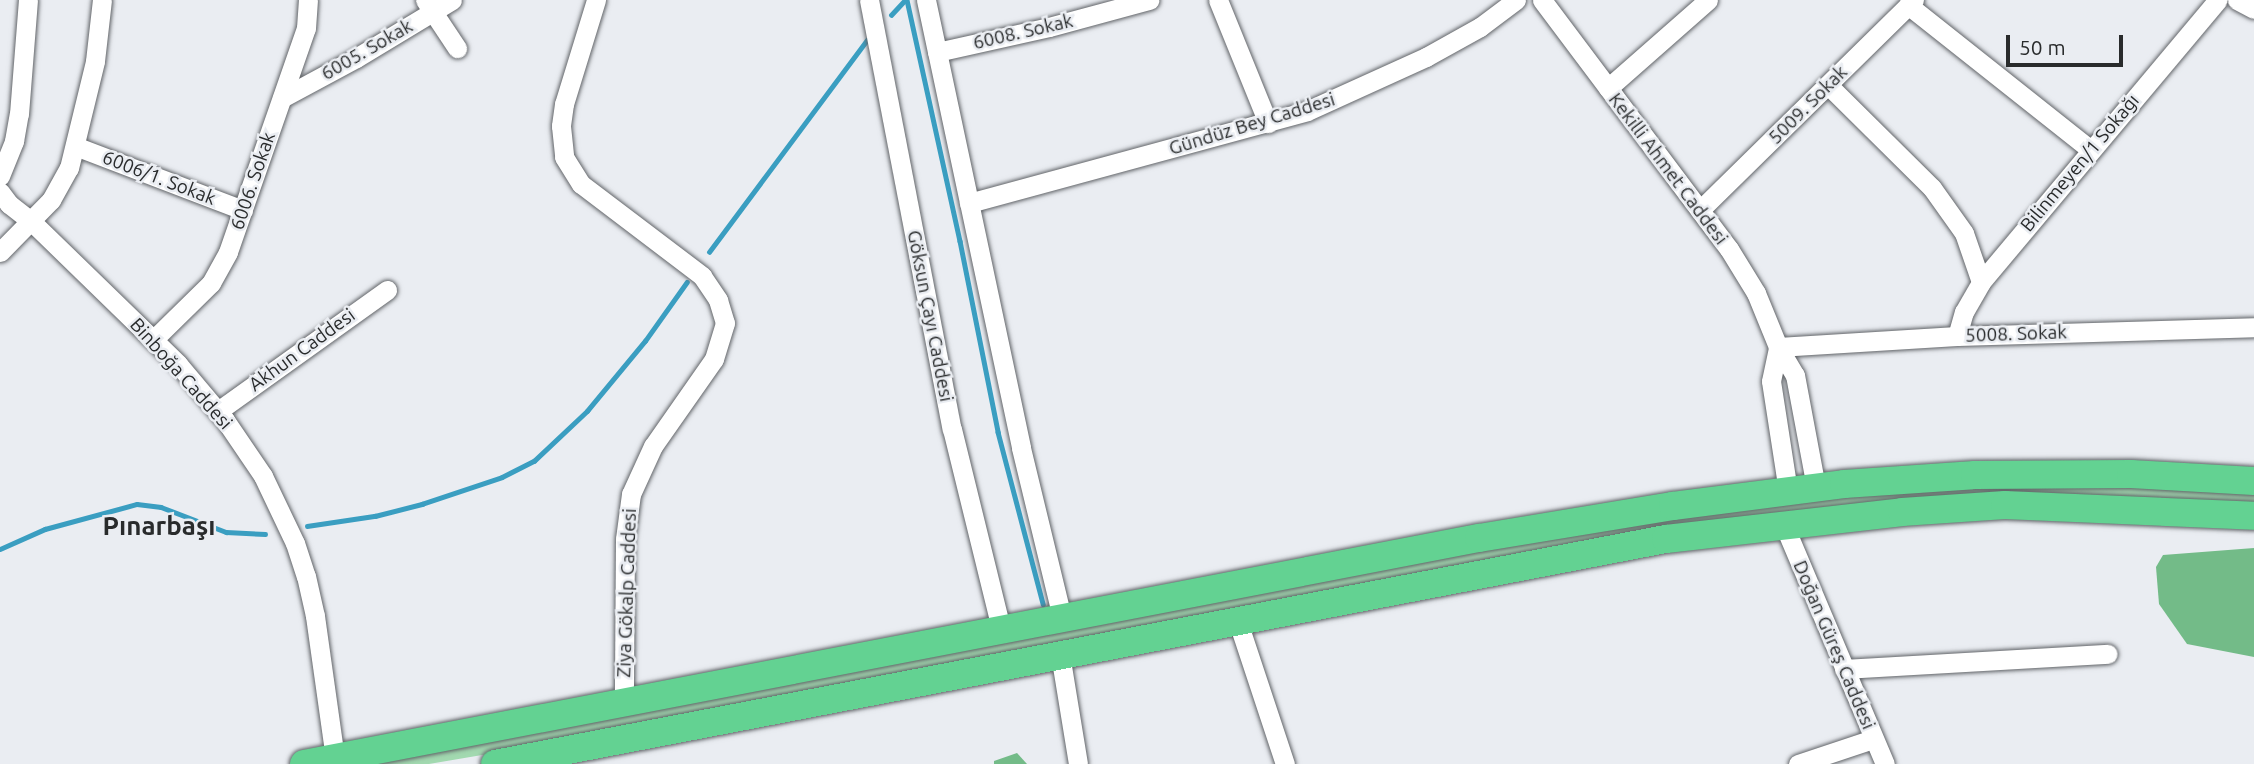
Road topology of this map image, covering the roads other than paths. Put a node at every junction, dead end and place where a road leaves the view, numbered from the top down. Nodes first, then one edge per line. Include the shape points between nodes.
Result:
1 (28, 0) edge
2 (102, 0) edge
3 (307, 0) edge
4 (452, 0) edge
5 (596, 0) edge
6 (869, 0) edge
7 (926, 0) edge
8 (1149, 0) edge
9 (1218, 0) edge
10 (1516, 0) edge
11 (1542, 0) edge
12 (1708, 0) edge
13 (2218, 0) edge
14 (2237, 0) edge
15 (1911, 3) edge
16 (429, 6) edge
17 (2254, 9) edge
18 (457, 48) dead end
19 (937, 52) junction
20 (1828, 85) junction
21 (1608, 88) junction
22 (282, 98) junction
23 (1268, 123) junction
24 (75, 146) junction
25 (2090, 149) junction
26 (0, 176) edge
27 (0, 192) edge
28 (969, 204) junction
29 (243, 210) junction
30 (1700, 210) junction
31 (31, 221) junction
32 (0, 252) edge
33 (1981, 282) junction
34 (387, 290) dead end
35 (2254, 326) edge
36 (1957, 336) junction
37 (154, 339) junction
38 (1778, 347) junction
39 (218, 411) junction
40 (2254, 481) edge
41 (1816, 487) junction
42 (1788, 491) junction
43 (2254, 516) edge
44 (1784, 525) junction
45 (1062, 618) junction
46 (1237, 619) junction
47 (1001, 629) junction
48 (1060, 654) junction
49 (2108, 654) dead end
50 (1844, 669) junction
51 (624, 702) junction
52 (1873, 739) junction
53 (599, 754) edge
54 (335, 758) junction
55 (304, 764) edge
56 (495, 764) edge
57 (1078, 764) edge
58 (1285, 764) edge
59 (1798, 764) edge
60 (1885, 764) edge

1 - 26 street via 19,114
2 - 24 street via 95,61
3 - 22 street, 6006. Sokak via 306,28
4 - 16 street, 6005. Sokak
5 - 51 street, Ziya Gökalp Caddesi via 564,104 564,157 581,184 702,276 718,300 725,323 714,359 653,446 631,494 625,539
6 - 47 street, Göksun Çayı Caddesi via 952,429
7 - 19 street
8 - 19 street, 6008. Sokak
9 - 23 street
10 - 23 street, Gündüz Bey Caddesi via 1480,27 1426,57 1338,98
11 - 21 street, Kekilli Ahmet Caddesi
12 - 21 street
13 - 25 street, Bilinmeyen/1 Sokağı
14 - 17 street
15 - 20 street, 5009. Sokak
15 - 25 street
16 - 18 street
16 - 22 street, 6005. Sokak
19 - 28 street
20 - 30 street, 5009. Sokak
20 - 33 street via 1932,188 1964,233
21 - 30 street, Kekilli Ahmet Caddesi
22 - 29 street, 6006. Sokak
23 - 28 street, Gündüz Bey Caddesi
24 - 29 street, 6006/1. Sokak
24 - 31 street via 60,186
25 - 33 street, Bilinmeyen/1 Sokağı
27 - 31 street, Binboğa Caddesi
28 - 45 street
29 - 37 street, 6006. Sokak via 211,283
30 - 38 street, Kekilli Ahmet Caddesi via 1756,293
31 - 32 street
31 - 37 street, Binboğa Caddesi
33 - 36 street, Bilinmeyen/1 Sokağı
34 - 39 street, Akhun Caddesi
35 - 36 street, 5008. Sokak
36 - 38 street, 5008. Sokak
37 - 39 street, Binboğa Caddesi
38 - 41 street, Kekilli Ahmet Caddesi via 1795,375
38 - 42 street via 1771,381
39 - 54 street, Binboğa Caddesi via 263,476 299,554 315,616
40 - 41 highway via 2032,474
41 - 42 highway
42 - 45 highway via 1479,538
43 - 44 highway via 2005,505
44 - 46 highway via 1600,550
44 - 50 street, Doğan Güreş Caddesi
45 - 47 highway
46 - 48 highway
46 - 58 street
47 - 51 highway
48 - 53 highway
48 - 57 street
49 - 50 street
50 - 52 street, Doğan Güreş Caddesi
51 - 54 highway
52 - 59 street
52 - 60 street, Doğan Güreş Caddesi
53 - 56 highway
54 - 55 highway

